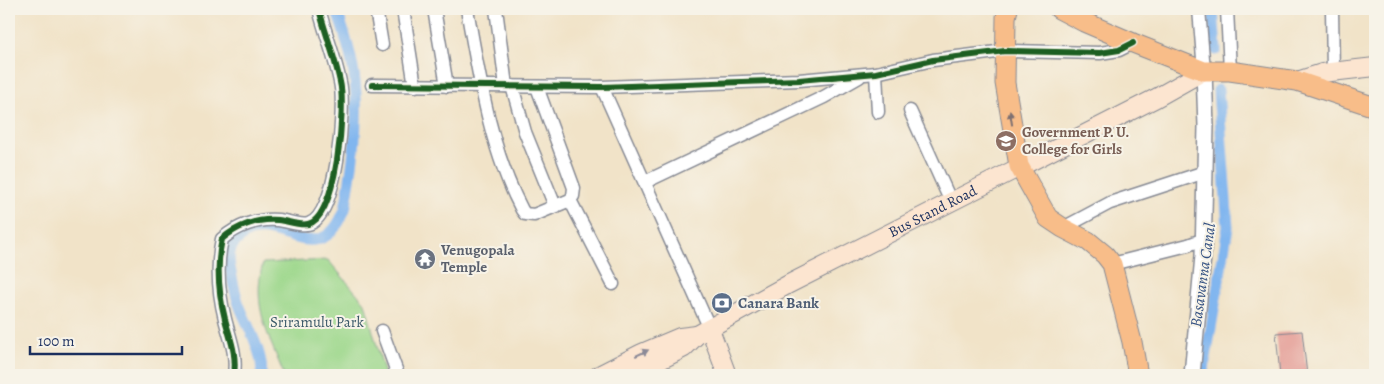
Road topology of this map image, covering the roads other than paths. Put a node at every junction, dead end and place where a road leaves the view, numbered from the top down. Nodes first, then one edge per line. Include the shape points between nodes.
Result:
1 (319, 9) edge
2 (376, 9) edge
3 (403, 9) edge
4 (434, 9) edge
5 (467, 9) edge
6 (496, 9) edge
7 (1008, 9) edge
8 (1059, 9) edge
9 (1199, 9) edge
10 (1227, 9) edge
11 (1332, 9) edge
12 (1133, 43) junction
13 (382, 45) dead end
14 (1005, 51) junction
15 (1375, 67) edge
16 (1204, 71) junction
17 (1230, 71) junction
18 (1334, 72) junction
19 (869, 74) junction
20 (826, 78) junction
21 (1297, 81) junction
22 (372, 85) dead end
23 (415, 86) junction
24 (447, 86) junction
25 (483, 86) junction
26 (509, 86) junction
27 (537, 87) junction
28 (602, 87) junction
29 (824, 97) junction
30 (1375, 107) edge
31 (910, 111) dead end
32 (878, 112) dead end
33 (1019, 166) junction
34 (1205, 172) junction
35 (645, 182) junction
36 (570, 200) junction
37 (951, 202) junction
38 (554, 206) junction
39 (1063, 228) junction
40 (1204, 239) junction
41 (1112, 264) junction
42 (612, 284) dead end
43 (382, 331) dead end
44 (703, 332) junction
45 (234, 375) edge
46 (398, 375) edge
47 (599, 375) edge
48 (631, 375) edge
49 (727, 375) edge
50 (1138, 375) edge
51 (1192, 375) edge

1 - 45 street via 342,96 342,127 332,185 322,214 309,224 260,221 245,224 222,238 217,272 234,348
2 - 13 street
3 - 23 street
4 - 24 street
5 - 25 street
6 - 26 street
7 - 14 main road
8 - 12 main road
9 - 16 street
10 - 17 street
11 - 18 street
12 - 14 street via 1119,50 1100,53
12 - 16 main road
14 - 19 street via 934,60
33 -> 14 main road via 1005,82
15 - 18 main road
16 - 17 main road
16 - 33 main road, Bus Stand Road
16 - 34 street
17 - 21 main road
18 - 21 main road
19 - 20 street
19 - 29 street
19 - 32 street
20 - 28 street
20 - 29 street
21 - 30 main road
22 - 23 street
23 - 24 street
24 - 25 street
25 - 26 street
25 - 38 street via 503,167 522,210 525,214 534,215
26 - 27 street
26 - 38 street
27 - 28 street
27 - 36 street via 572,180 574,193
28 - 35 street
29 - 35 street
31 - 37 street
33 - 37 main road, Bus Stand Road
33 - 39 main road via 1048,218
34 - 39 street via 1110,203
34 - 40 street
35 - 44 street
36 - 38 street
36 - 42 street
37 - 44 main road, Bus Stand Road via 789,284
39 - 41 main road via 1088,241
40 - 41 street
40 - 51 street
41 - 50 main road
43 - 46 street
47 -> 44 main road, Bus Stand Road via 680,336
44 - 48 main road, Bus Stand Road via 684,348
44 - 49 main road

